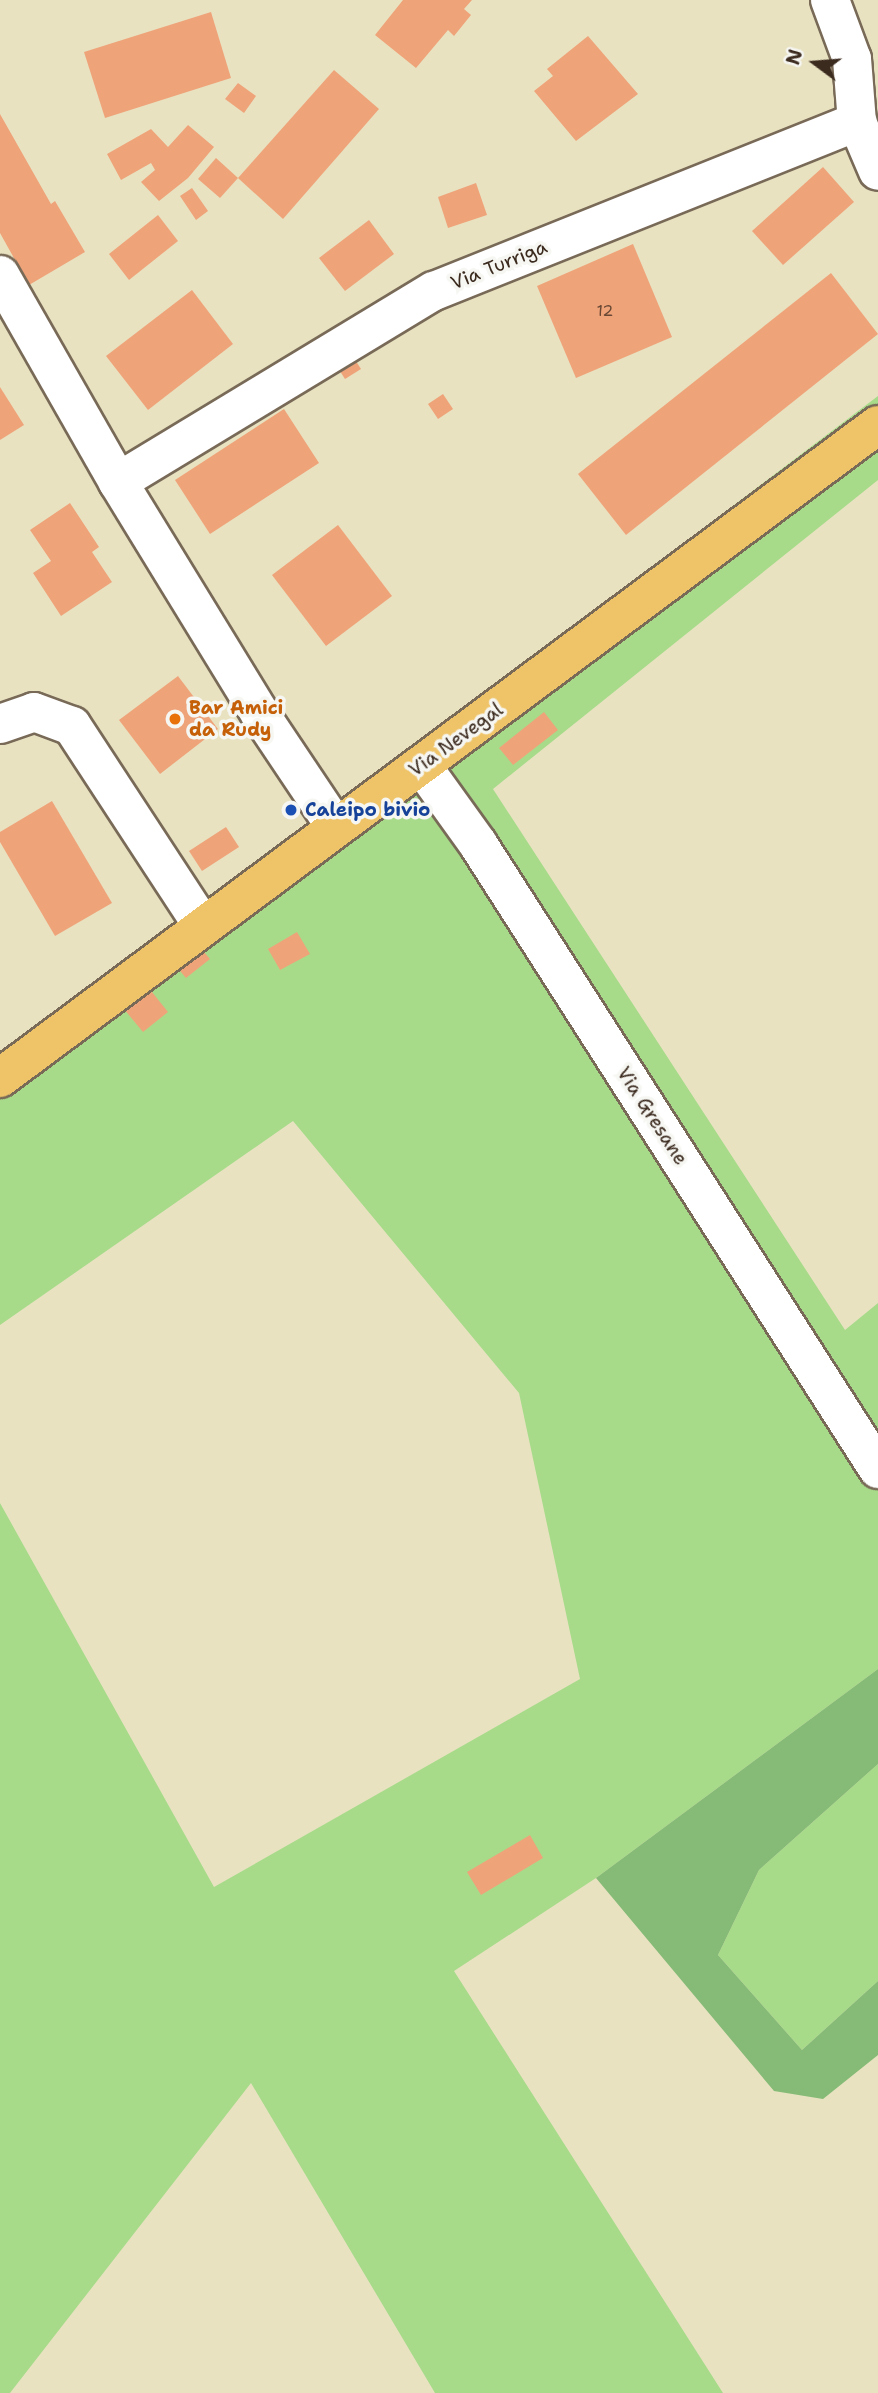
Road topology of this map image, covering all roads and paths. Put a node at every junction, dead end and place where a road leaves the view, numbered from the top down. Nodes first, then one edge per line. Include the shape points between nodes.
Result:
1 (830, 0) edge
2 (857, 122) junction
3 (878, 171) edge
4 (0, 275) edge
5 (878, 425) edge
6 (118, 482) junction
7 (0, 724) edge
8 (422, 766) junction
9 (335, 826) junction
10 (202, 925) junction
11 (0, 1079) edge
12 (878, 1468) edge

1 - 2 street via 852,59
2 - 3 street
2 - 6 street, Via Turriga via 434,291
4 - 6 street
5 - 8 main road, Via Nevegal
6 - 9 street via 260,714
7 - 10 street via 34,712 72,726
8 - 9 main road, Via Nevegal
8 - 12 street, Via Gresane via 478,844
9 - 10 main road, Via Nevegal
10 - 11 main road, Via Nevegal

